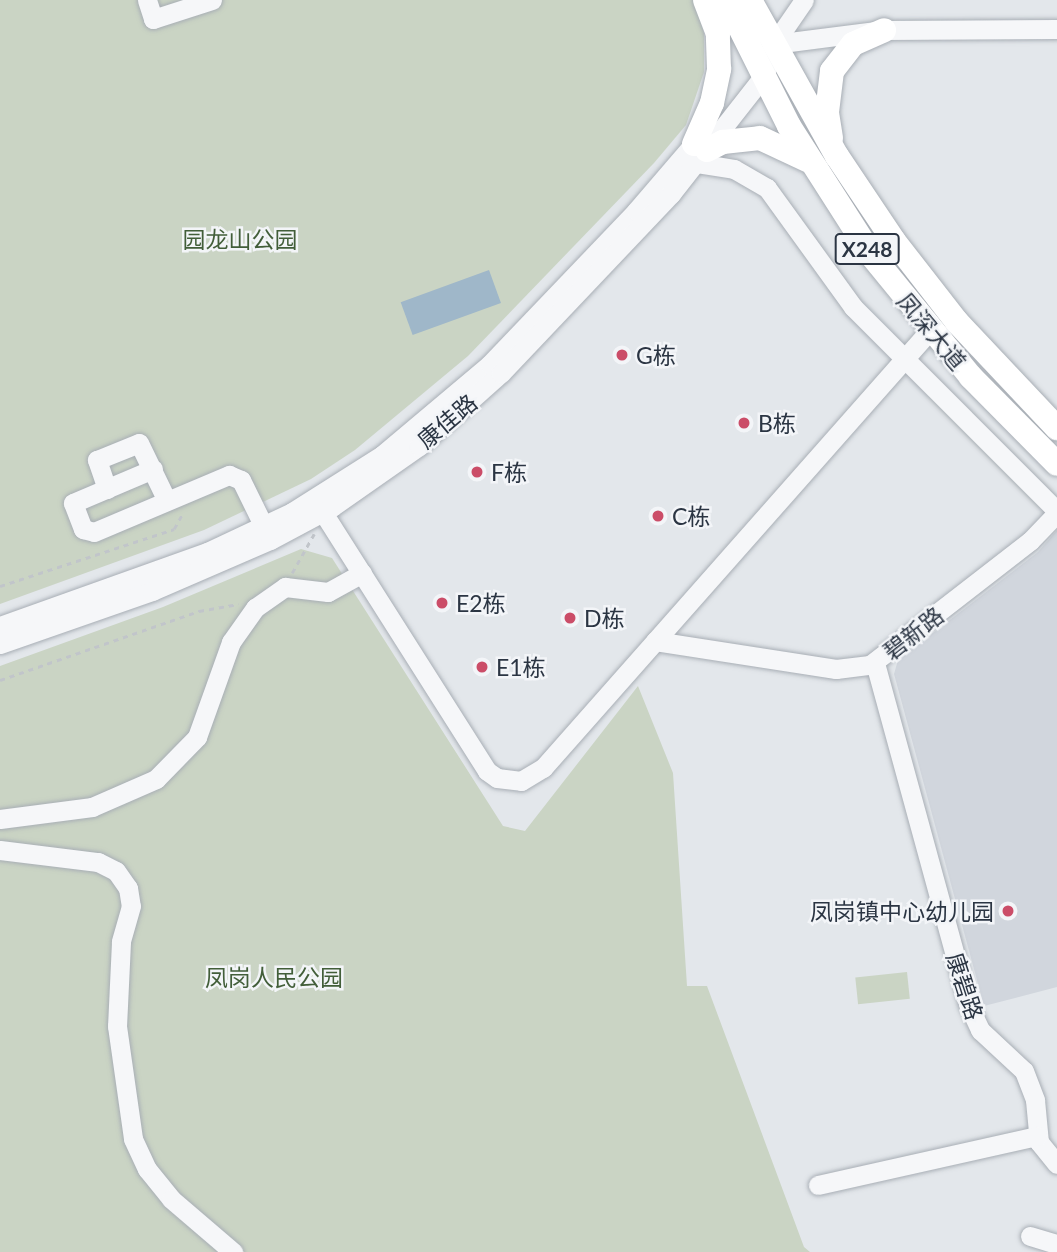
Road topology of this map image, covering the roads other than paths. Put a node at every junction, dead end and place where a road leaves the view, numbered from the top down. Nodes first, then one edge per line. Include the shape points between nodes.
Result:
1 (147, 0) edge
2 (212, 0) edge
3 (705, 0) edge
4 (726, 0) edge
5 (750, 0) edge
6 (804, 0) edge
7 (1057, 29) edge
8 (884, 30) junction
9 (766, 60) junction
10 (699, 152) junction
11 (839, 159) junction
12 (810, 161) junction
13 (930, 330) junction
14 (903, 360) junction
15 (1057, 428) edge
16 (1057, 464) edge
17 (153, 469) junction
18 (107, 489) junction
19 (167, 500) junction
20 (319, 506) junction
21 (1057, 512) edge
22 (267, 533) junction
23 (362, 573) junction
24 (0, 626) edge
25 (655, 641) junction
26 (0, 644) edge
27 (875, 663) junction
28 (0, 820) edge
29 (0, 850) edge
30 (1038, 1136) junction
31 (1057, 1164) edge
32 (818, 1185) dead end
33 (1030, 1236) dead end
34 (1057, 1244) edge
35 (233, 1252) edge

1 - 2 street via 153,19
3 - 10 main road via 718,34 718,78
4 - 9 main road, 凤深大道 / X248
5 - 9 main road, 凤深大道 / X248
6 - 9 street, 康佳路
7 - 8 street
8 - 9 street
8 - 11 main road via 853,44 832,71 827,112
9 - 10 street, 康佳路
9 - 11 main road, 凤深大道 / X248
9 - 12 main road, 凤深大道 / X248
10 - 12 main road via 723,142 760,138
10 - 14 street via 767,188 853,307
10 - 20 street, 康佳路 via 463,390
11 - 15 main road, 凤深大道 / X248 via 924,282 990,360
12 - 13 main road, 凤深大道 / X248 via 873,256
13 - 14 street
13 - 16 main road, 凤深大道 / X248
14 - 21 street
14 - 25 street
17 - 18 street
17 - 18 street via 139,443 100,457 97,464
17 - 19 street
18 - 19 street via 73,503 88,532
19 - 22 street via 233,475 241,480
20 - 22 street, 康佳路
20 - 23 street
21 - 27 street, 碧新路 via 1030,541
22 - 24 street, 康佳路
22 - 26 street, 康佳路 via 162,587
23 - 25 street via 487,771 509,782 533,776 542,768
23 - 28 street via 328,592 285,587 265,599 231,642 197,737 156,779 92,807
25 - 27 street, 碧新路 via 836,669
27 - 30 street, 康碧路 via 968,1004 980,1030 1024,1071 1033,1092
29 - 35 street via 98,862 116,871 128,888 131,906 121,942 117,1026 133,1139 147,1170 171,1199
30 - 31 street, 康碧路 via 1043,1152
30 - 32 street
33 - 34 street

